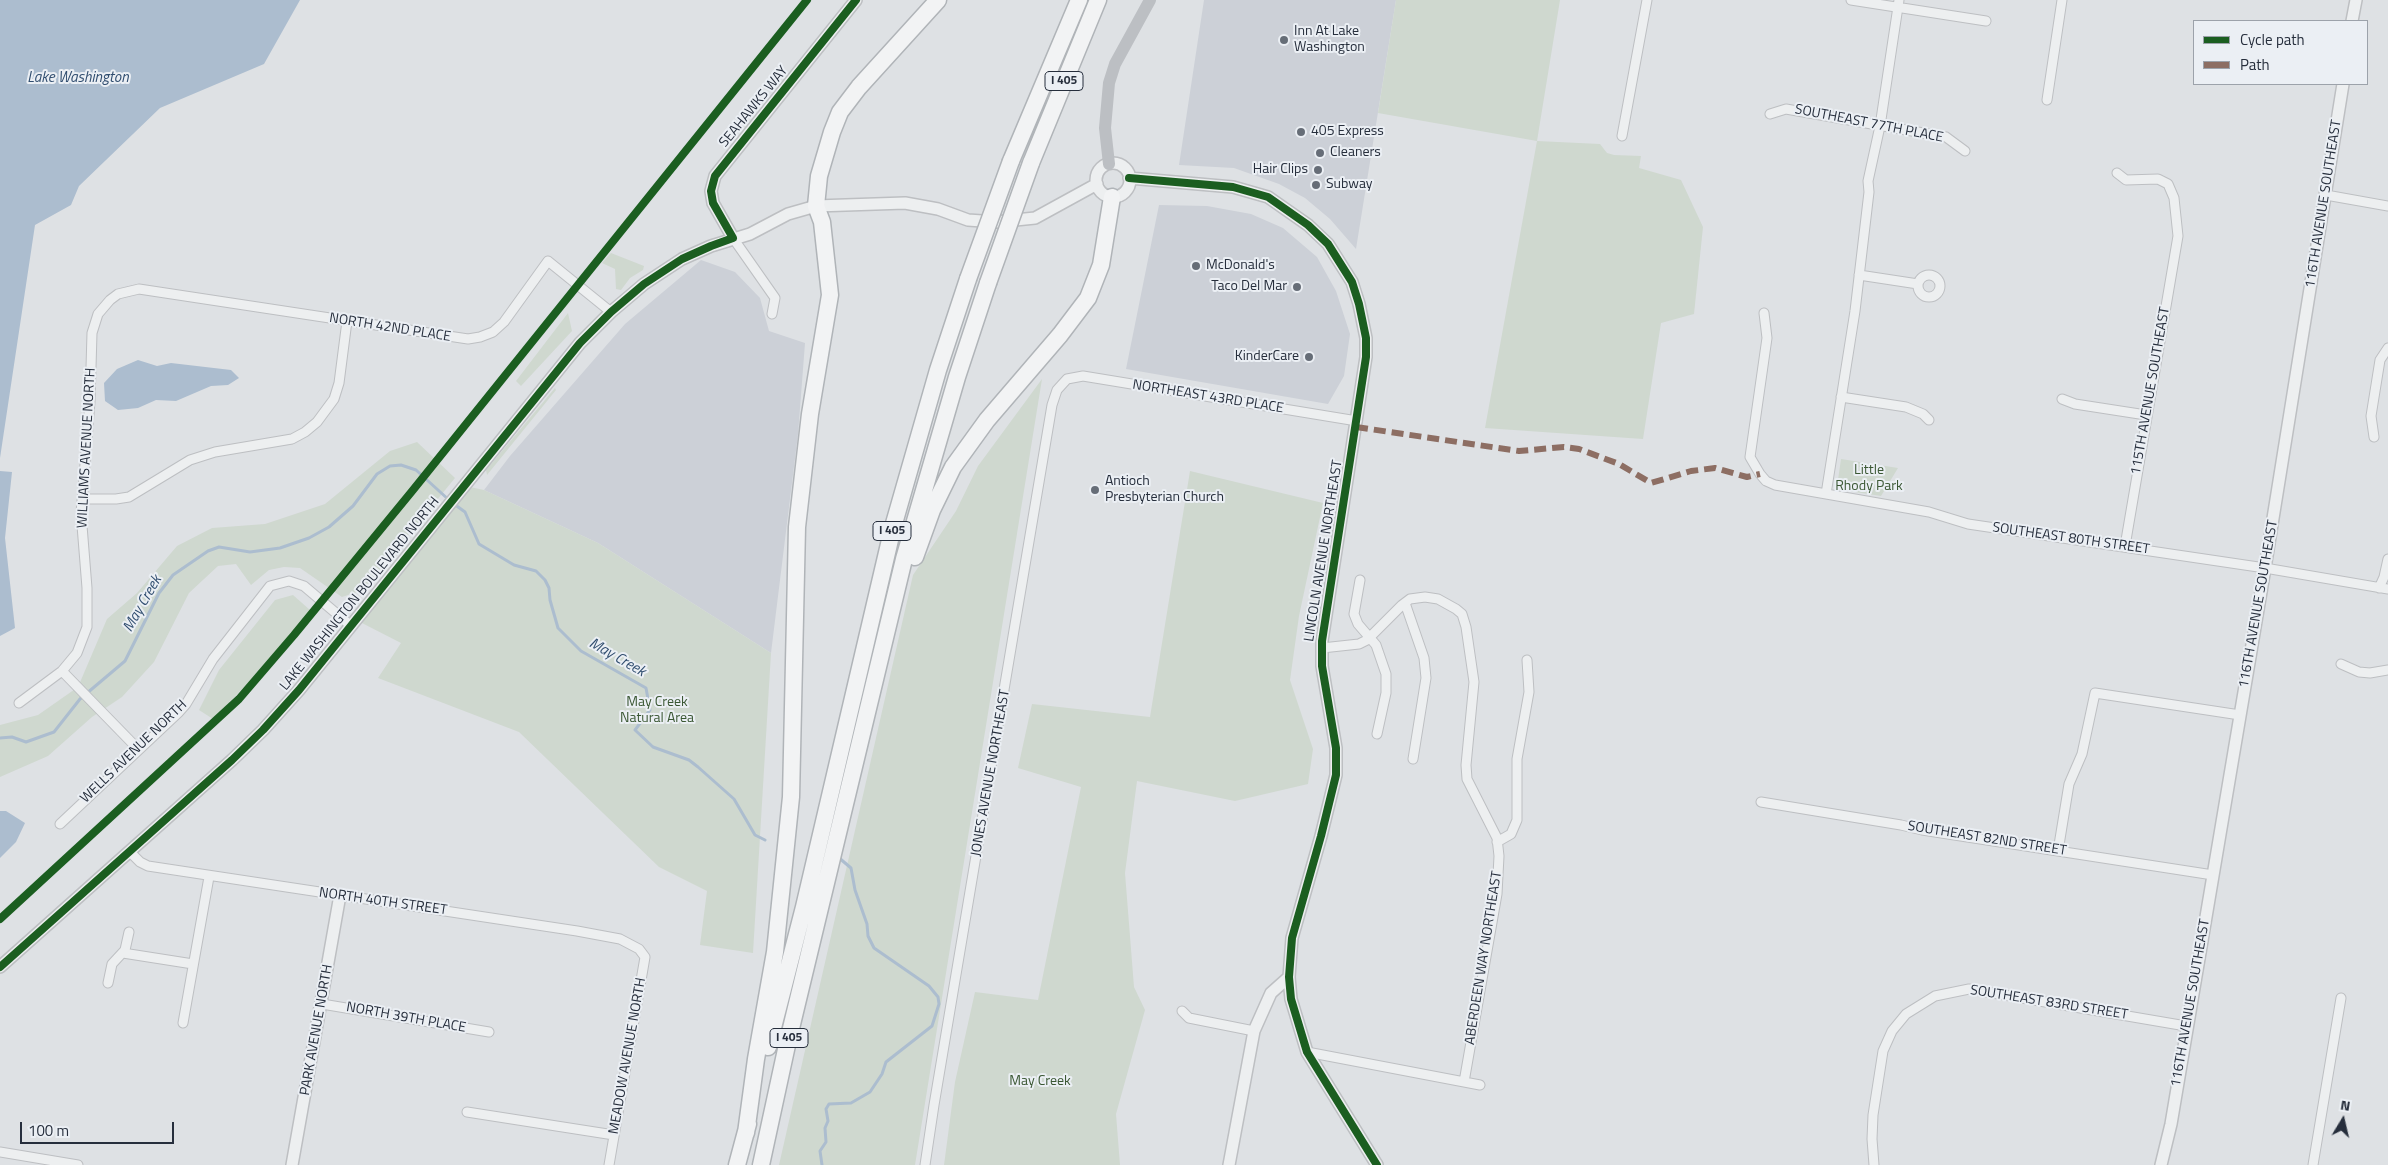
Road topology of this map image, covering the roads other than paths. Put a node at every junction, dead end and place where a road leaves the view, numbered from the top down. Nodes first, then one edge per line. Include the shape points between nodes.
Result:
1 (856, 0) edge
2 (938, 0) edge
3 (1079, 0) edge
4 (1098, 0) edge
5 (1150, 0) edge
6 (1647, 0) edge
7 (1851, 0) edge
8 (2062, 0) edge
9 (2356, 0) edge
10 (1899, 4) edge
11 (2352, 20) edge
12 (1986, 21) dead end
13 (2343, 85) edge
14 (2047, 100) dead end
15 (1770, 114) dead end
16 (1880, 126) junction
17 (1622, 136) dead end
18 (1965, 150) dead end
19 (1109, 164) junction
20 (2117, 173) dead end
21 (1129, 178) junction
22 (1097, 184) junction
23 (2326, 195) junction
24 (1112, 197) junction
25 (816, 206) junction
26 (2388, 206) edge
27 (733, 238) junction
28 (1859, 275) junction
29 (1918, 284) dead end
30 (118, 294) joint
31 (610, 312) junction
32 (1764, 313) dead end
33 (772, 314) dead end
34 (347, 321) junction
35 (2388, 348) edge
36 (1062, 384) joint
37 (1841, 397) junction
38 (2062, 400) dead end
39 (2146, 415) junction
40 (1929, 420) dead end
41 (1357, 422) junction
42 (2374, 437) dead end
43 (1826, 494) junction
44 (82, 498) junction
45 (2125, 546) junction
46 (2388, 559) edge
47 (2265, 568) junction
48 (1360, 580) dead end
49 (2383, 588) edge
50 (1405, 603) junction
51 (350, 625) junction
52 (1370, 637) junction
53 (1322, 648) junction
54 (1527, 660) dead end
55 (2341, 664) dead end
56 (2388, 670) edge
57 (62, 671) junction
58 (19, 702) dead end
59 (868, 709) junction
60 (2240, 715) junction
61 (1377, 734) dead end
62 (138, 749) junction
63 (1413, 760) dead end
64 (1761, 802) dead end
65 (60, 824) dead end
66 (1497, 842) junction
67 (2058, 851) junction
68 (130, 852) junction
69 (2213, 875) junction
70 (208, 877) junction
71 (340, 895) junction
72 (128, 932) dead end
73 (639, 949) joint
74 (123, 953) junction
75 (193, 964) junction
76 (0, 968) edge
77 (1289, 977) junction
78 (108, 983) dead end
79 (2341, 998) dead end
80 (322, 1004) junction
81 (1182, 1011) dead end
82 (183, 1023) dead end
83 (2186, 1026) junction
84 (1254, 1030) junction
85 (489, 1032) dead end
86 (1307, 1052) junction
87 (1464, 1082) junction
88 (1480, 1085) dead end
89 (466, 1112) dead end
90 (2171, 1124) junction
91 (746, 1133) junction
92 (614, 1136) junction
93 (0, 1152) edge
94 (78, 1165) edge
95 (292, 1165) edge
96 (609, 1165) edge
97 (737, 1165) edge
98 (761, 1165) edge
99 (925, 1165) edge
100 (1229, 1165) edge
101 (1377, 1165) edge
102 (1874, 1165) edge
103 (2161, 1165) edge
104 (2170, 1165) edge
105 (2313, 1165) edge

1 - 27 street, SEAHAWKS WAY via 715,176 711,191 714,204
2 - 25 highway via 858,87 840,112 823,162
3 - 91 highway, I 405, bridge via 1011,161 938,370 893,527 804,907
4 - 59 highway, I 405, bridge via 1031,163 988,283 920,501
5 - 19 main road via 1115,64 1109,83 1105,128
6 - 17 street
7 - 10 street
8 - 14 street
9 - 11 street
10 - 12 street
10 - 16 street
13 - 23 street, 116TH AVENUE SOUTHEAST
15 - 16 street, SOUTHEAST 77TH PLACE via 1786,109
16 - 18 street, SOUTHEAST 77TH PLACE via 1946,137
16 - 28 street via 1868,181
19 - 21 street via 1120,165
19 - 22 street via 1100,169
20 - 39 street, 115TH AVENUE SOUTHEAST via 2126,180 2158,179 2168,184 2174,198 2178,236
21 - 24 street via 1127,189
21 - 41 street, LINCOLN AVENUE NORTHEAST via 1210,184 1252,191 1285,207 1328,244 1352,282 1363,321 1366,357
22 - 24 street via 1102,193
22 - 25 street, LAKE WASHINGTON BOULEVARD NORTH via 1035,218 996,222 968,220 905,203
23 - 26 street
23 - 47 street, 116TH AVENUE SOUTHEAST
24 - 59 highway via 1101,265 1088,298 982,426 953,467 932,510
25 - 27 street, LAKE WASHINGTON BOULEVARD NORTH via 788,214 750,234
25 - 91 highway via 822,222 830,296 810,414 797,527 791,796 783,895
27 - 31 street, LAKE WASHINGTON BOULEVARD NORTH via 682,259
27 - 33 street via 775,298
28 - 29 street
28 - 37 street
30 - 34 street, NORTH 42ND PLACE via 139,289
30 - 44 street, WILLIAMS AVENUE NORTH via 103,306 94,322
31 - 34 street, NORTH 42ND PLACE via 548,262 504,322 480,338 458,338
31 - 51 street, LAKE WASHINGTON BOULEVARD NORTH via 580,343
32 - 43 street, SOUTHEAST 80TH STREET via 1767,338 1750,457 1760,474 1775,485
34 - 44 street via 334,399 328,410 305,432 292,438 215,452 190,460 129,497
35 - 42 street via 2380,360 2371,416
36 - 41 street, NORTHEAST 43RD PLACE via 1083,376
36 - 99 street, JONES AVENUE NORTHEAST via 1052,405
37 - 40 street via 1906,407
37 - 43 street
38 - 39 street
39 - 45 street, 115TH AVENUE SOUTHEAST
41 - 53 street, LINCOLN AVENUE NORTHEAST
43 - 45 street, SOUTHEAST 80TH STREET via 1929,512 1968,524
44 - 57 street, WILLIAMS AVENUE NORTH via 87,627 77,653
45 - 47 street, SOUTHEAST 80TH STREET
46 - 49 street
47 - 49 street, SOUTHEAST 80TH STREET
47 - 60 street, 116TH AVENUE SOUTHEAST
48 - 52 street via 1354,614
50 - 52 street
50 - 63 street via 1424,658 1426,678
50 - 66 street, ABERDEEN WAY NORTHEAST via 1410,599 1438,598 1462,614 1469,639 1474,682 1467,779
51 - 62 street, WELLS AVENUE NORTH via 304,586 289,581 276,583 265,592 212,658 186,704
51 - 68 street, LAKE WASHINGTON BOULEVARD NORTH via 263,730
52 - 53 street via 1359,644
52 - 61 street via 1381,655 1386,674 1386,693
53 - 77 street, LINCOLN AVENUE NORTHEAST via 1336,748 1336,775 1292,938
54 - 66 street via 1529,692 1517,758 1517,820 1510,834
55 - 56 street via 2370,674
57 - 58 street, WILLIAMS AVENUE NORTH
57 - 62 street
59 - 98 highway, I 405
60 - 67 street via 2095,692 2084,746 2069,784
60 - 69 street, 116TH AVENUE SOUTHEAST
62 - 65 street, WELLS AVENUE NORTH
64 - 67 street, SOUTHEAST 82ND STREET
66 - 87 street, ABERDEEN WAY NORTHEAST via 1497,894
67 - 69 street, SOUTHEAST 82ND STREET
68 - 70 street, NORTH 40TH STREET via 148,866
68 - 76 street, LAKE WASHINGTON BOULEVARD NORTH
69 - 83 street, 116TH AVENUE SOUTHEAST
70 - 71 street, NORTH 40TH STREET
70 - 75 street
71 - 73 street, NORTH 40TH STREET via 577,931 620,939
71 - 80 street, PARK AVENUE NORTH
72 - 74 street
73 - 92 street, MEADOW AVENUE NORTH via 645,957
74 - 75 street
74 - 78 street via 112,964
75 - 82 street
77 - 84 street via 1271,994
77 - 86 street, LINCOLN AVENUE NORTHEAST via 1291,999
79 - 105 street
80 - 85 street, NORTH 39TH PLACE
80 - 95 street, PARK AVENUE NORTH
81 - 84 street via 1189,1018
83 - 90 street, 116TH AVENUE SOUTHEAST
83 - 102 street, SOUTHEAST 83RD STREET via 1969,989 1946,992 1915,1007 1899,1022 1883,1051 1873,1115
84 - 100 street
86 - 87 street
86 - 101 street, LINCOLN AVENUE NORTHEAST
87 - 88 street
89 - 92 street
90 - 103 street, 116TH AVENUE SOUTHEAST
90 - 104 street, 116TH AVENUE SOUTHEAST
91 - 97 highway, I 405
92 - 96 street, MEADOW AVENUE NORTH
93 - 94 street

